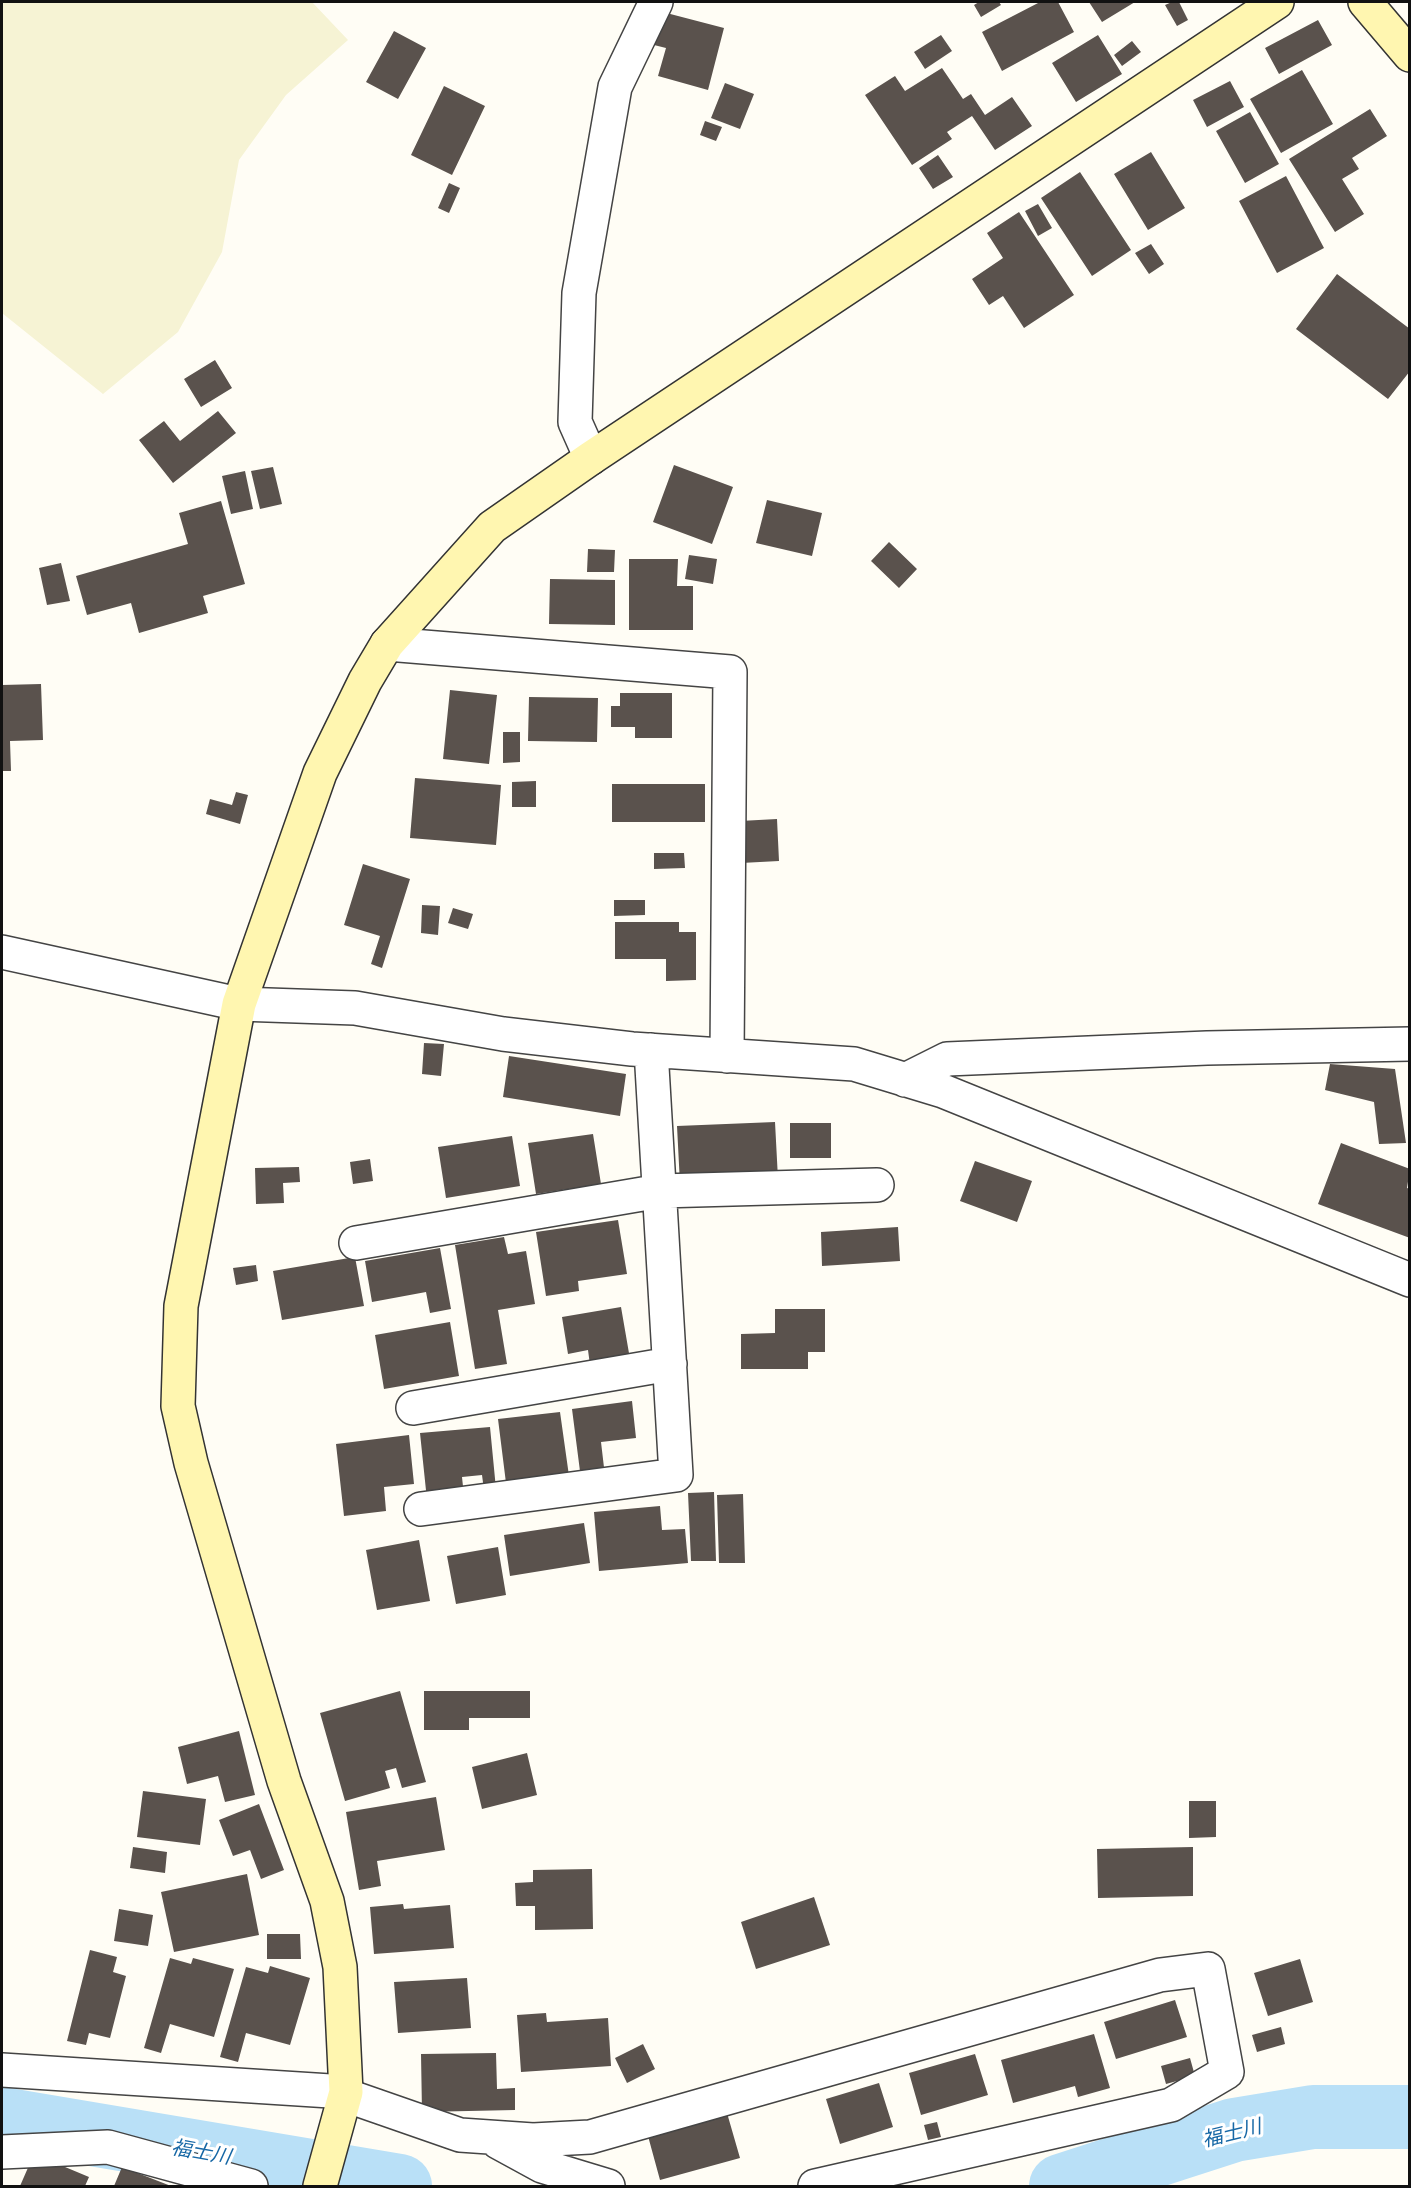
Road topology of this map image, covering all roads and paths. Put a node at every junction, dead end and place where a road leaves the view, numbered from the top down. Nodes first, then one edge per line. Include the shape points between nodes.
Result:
1 (656, 2) edge
2 (1277, 2) edge
3 (1365, 2) edge
4 (1410, 55) edge
5 (591, 458) junction
6 (387, 644) junction
7 (2, 952) edge
8 (239, 1004) junction
9 (1410, 1044) edge
10 (651, 1050) junction
11 (727, 1056) junction
12 (905, 1080) junction
13 (877, 1185) dead end
14 (660, 1191) junction
15 (356, 1243) dead end
16 (1410, 1280) edge
17 (670, 1364) junction
18 (413, 1408) dead end
19 (421, 1509) dead end
20 (2, 2070) edge
21 (345, 2094) junction
22 (489, 2137) junction
23 (2, 2152) edge
24 (251, 2187) edge
25 (320, 2187) edge
26 (608, 2187) edge
27 (815, 2187) edge

1 - 5 street via 615,87 579,293 575,422
2 - 5 street
3 - 4 street
5 - 6 street via 492,527
6 - 8 street via 320,774
6 - 11 street via 730,672
7 - 8 street
8 - 10 street via 356,1008 503,1034
8 - 21 street via 181,1306 178,1406 284,1781 327,1901 340,1967
9 - 12 street via 947,1059
10 - 11 street
10 - 14 street
11 - 12 street via 854,1064
12 - 16 street via 1055,1136
13 - 14 street
14 - 15 street
14 - 17 street
17 - 18 street
17 - 19 street via 676,1475
20 - 21 street
21 - 22 street via 460,2134
21 - 25 street
22 - 26 street via 542,2166
22 - 27 street via 590,2137 1160,1975 1208,1969 1227,2072 1171,2105
23 - 24 street via 108,2147

